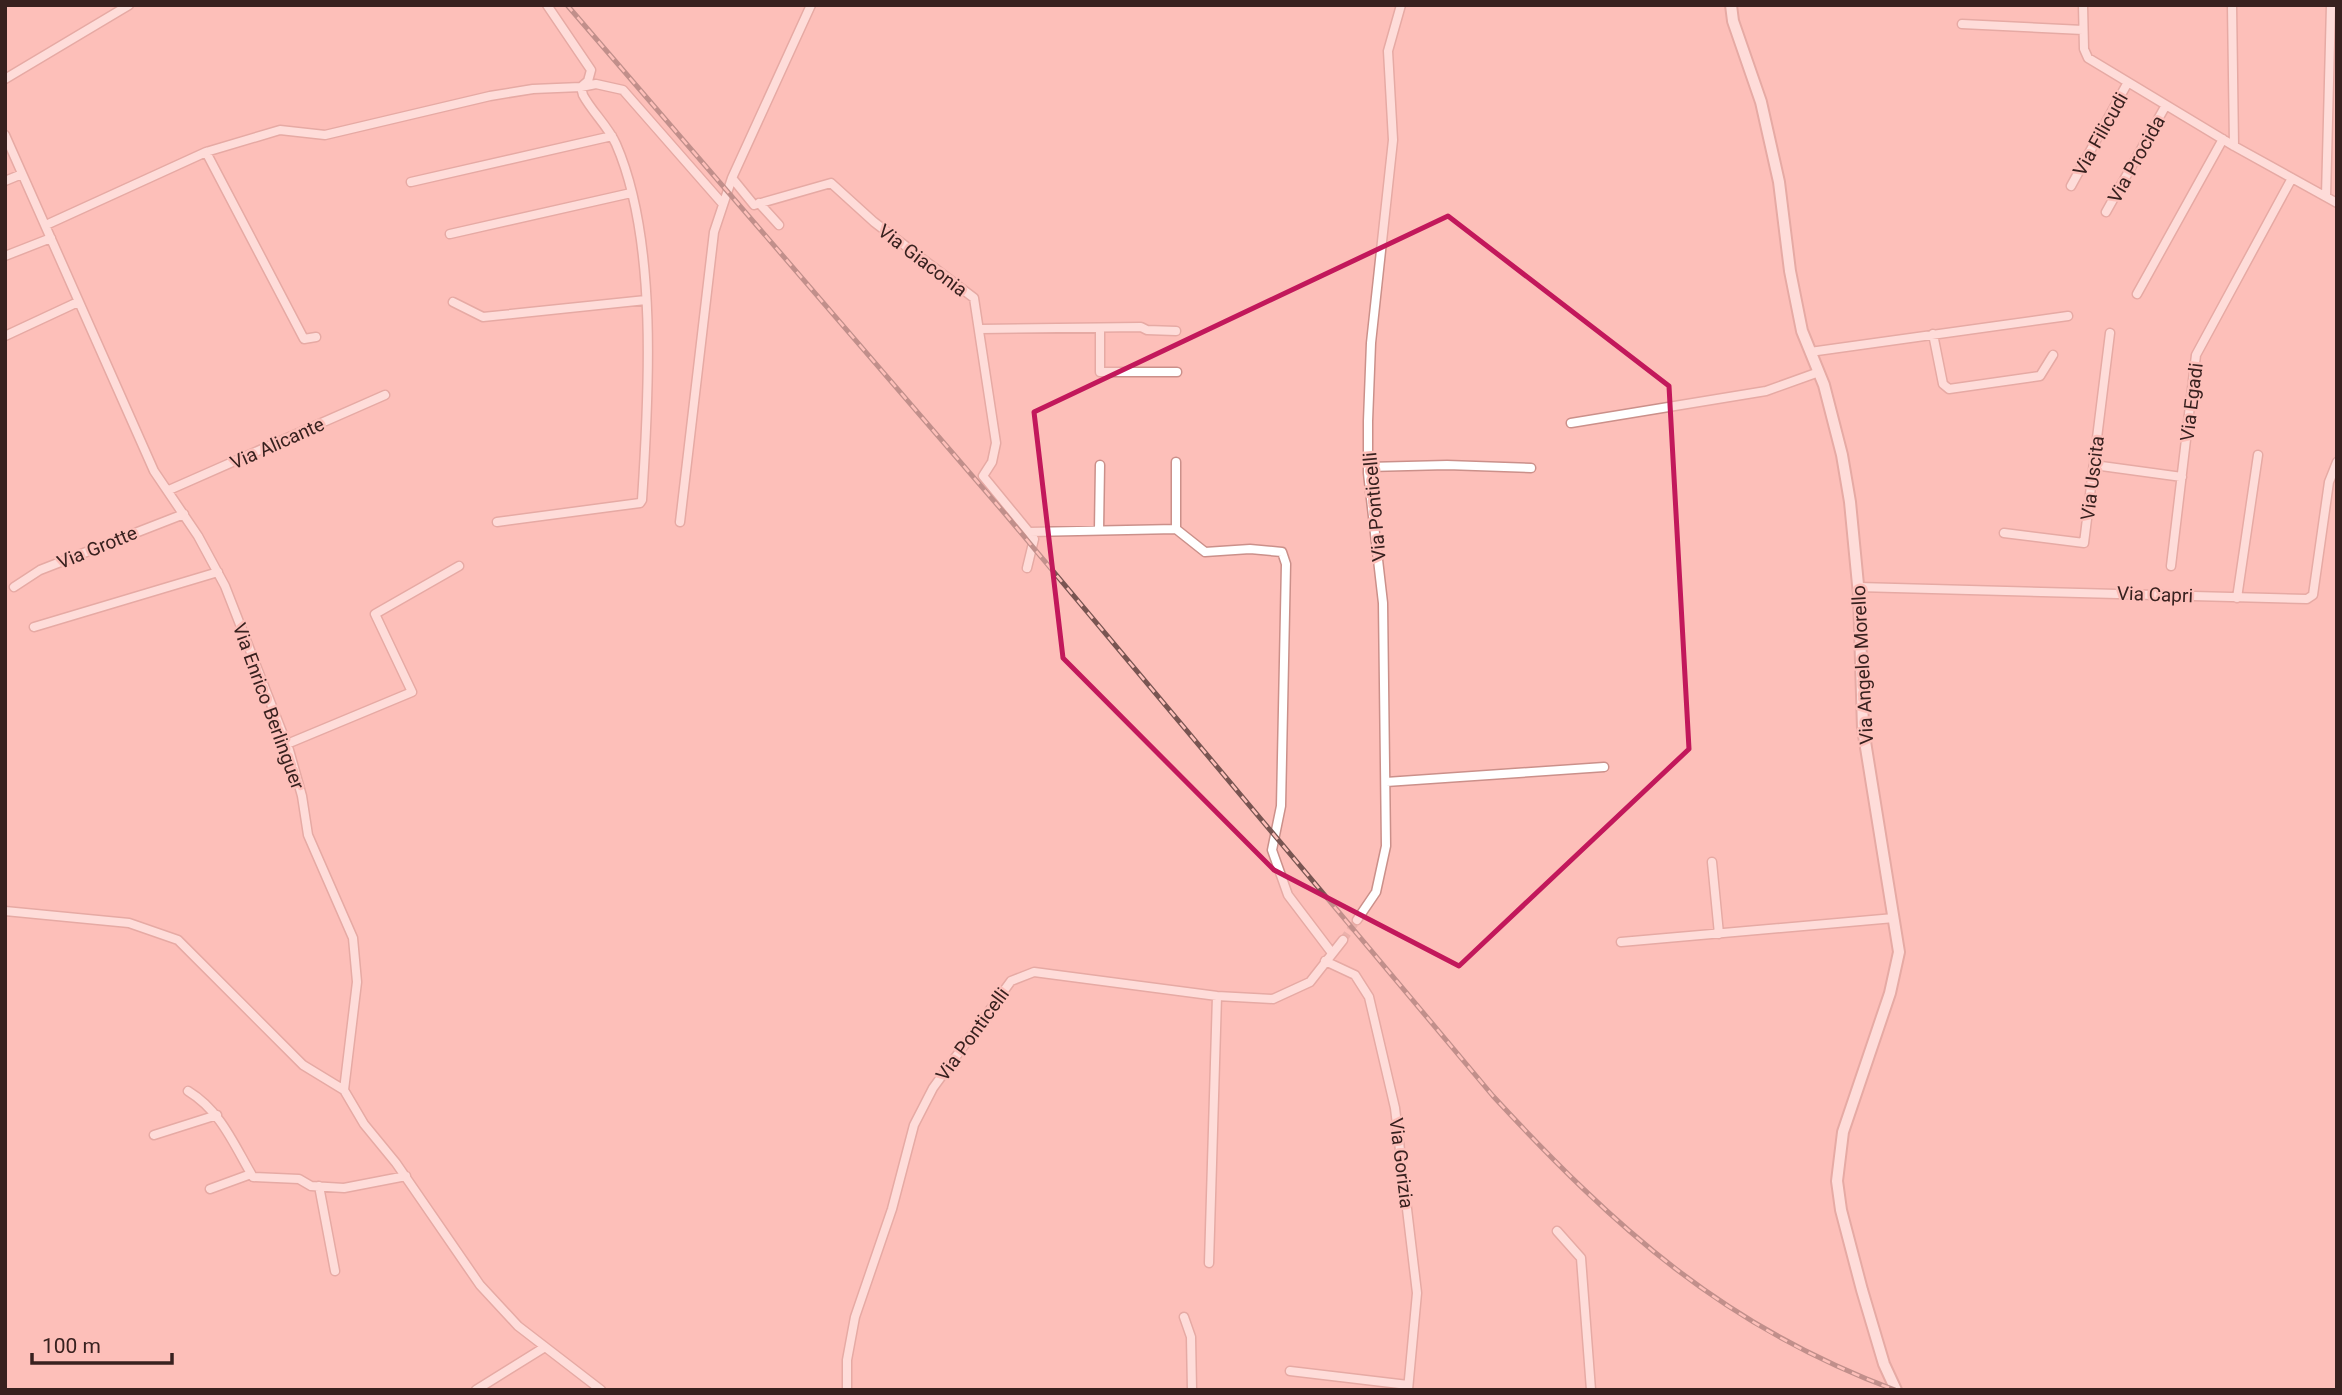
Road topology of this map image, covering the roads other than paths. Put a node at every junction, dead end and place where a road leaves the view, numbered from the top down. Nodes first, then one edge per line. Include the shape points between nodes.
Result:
1 (129, 5) edge
2 (547, 5) edge
3 (811, 5) edge
4 (1401, 5) edge
5 (1731, 5) edge
6 (2083, 5) edge
7 (2232, 5) edge
8 (2330, 5) edge
9 (1962, 24) dead end
10 (2083, 30) junction
11 (5, 79) edge
12 (2128, 82) junction
13 (581, 88) junction
14 (2166, 105) junction
15 (5, 135) edge
16 (612, 136) junction
17 (2223, 139) junction
18 (2234, 146) junction
19 (206, 152) junction
20 (22, 174) junction
21 (732, 178) junction
22 (2292, 178) junction
23 (5, 181) edge
24 (411, 182) dead end
25 (2071, 186) dead end
26 (631, 193) junction
27 (2326, 196) junction
28 (722, 203) junction
29 (759, 203) junction
30 (2337, 203) edge
31 (2106, 212) dead end
32 (46, 225) junction
33 (779, 225) dead end
34 (450, 234) dead end
35 (51, 238) junction
36 (5, 256) edge
37 (2137, 294) dead end
38 (646, 300) junction
39 (78, 302) junction
40 (453, 302) dead end
41 (2068, 316) dead end
42 (1100, 328) junction
43 (980, 329) junction
44 (1176, 331) dead end
45 (2109, 333) dead end
46 (1933, 334) junction
47 (5, 336) edge
48 (316, 337) dead end
49 (1810, 352) junction
50 (2053, 355) dead end
51 (1177, 372) dead end
52 (1819, 372) junction
53 (385, 395) dead end
54 (1571, 423) dead end
55 (2258, 454) dead end
56 (1176, 462) dead end
57 (2337, 462) edge
58 (1100, 465) dead end
59 (2094, 465) junction
60 (1368, 467) junction
61 (1531, 468) dead end
62 (2182, 477) junction
63 (169, 491) junction
64 (184, 514) junction
65 (497, 522) dead end
66 (680, 522) dead end
67 (1176, 529) junction
68 (1099, 530) junction
69 (1030, 532) junction
70 (2004, 534) dead end
71 (459, 566) dead end
72 (2171, 566) dead end
73 (1027, 568) dead end
74 (218, 572) junction
75 (14, 587) dead end
76 (1858, 587) junction
77 (2237, 598) junction
78 (34, 626) dead end
79 (287, 744) junction
80 (1604, 767) dead end
81 (1386, 782) junction
82 (1712, 862) dead end
83 (7, 911) edge
84 (1894, 918) junction
85 (1357, 920) tunnel mouth
86 (5, 922) edge
87 (1719, 934) junction
88 (1343, 940) tunnel mouth
89 (1621, 942) dead end
90 (1332, 953) junction
91 (1325, 961) junction
92 (1217, 996) junction
93 (344, 1090) junction
94 (188, 1091) dead end
95 (217, 1115) junction
96 (154, 1135) dead end
97 (251, 1174) junction
98 (406, 1176) junction
99 (319, 1186) junction
100 (210, 1189) dead end
101 (1557, 1231) dead end
102 (1209, 1263) dead end
103 (335, 1270) dead end
104 (1184, 1317) dead end
105 (545, 1347) junction
106 (1290, 1371) dead end
107 (1408, 1387) edge
108 (477, 1390) edge
109 (601, 1390) edge
110 (847, 1390) edge
111 (1192, 1390) edge
112 (1591, 1390) edge
113 (1896, 1390) edge

1 - 11 street
2 - 13 street via 591,70
3 - 21 street
4 - 60 street, Via Ponticelli via 1388,51 1393,140 1371,342
5 - 49 street, Via Angelo Morello via 1766,124 1801,331
6 - 10 street
7 - 18 street
8 - 27 street
9 - 10 street
10 - 12 street via 2088,58
12 - 14 street
12 - 25 street, Via Filicudi
13 - 16 street
13 - 19 street via 490,96 326,135 279,130
13 - 28 street via 609,84 623,90
14 - 17 street
14 - 31 street, Via Procida
15 - 20 street, Via Enrico Berlinguer
16 - 24 street
16 - 26 street
17 - 18 street
17 - 37 street
18 - 22 street
19 - 32 street
19 - 48 street via 304,339
20 - 23 street
20 - 32 street, Via Enrico Berlinguer
21 - 28 street
21 - 29 street via 754,205
22 - 27 street
22 - 62 street, Via Egadi via 2196,355
26 - 34 street
26 - 38 street
27 - 30 street
28 - 66 street via 714,232
29 - 33 street
29 - 43 street, Via Giaconia via 831,183 974,298
32 - 35 street, Via Enrico Berlinguer
35 - 36 street
35 - 39 street, Via Enrico Berlinguer
38 - 40 street via 483,317
38 - 65 street via 640,503
39 - 47 street
39 - 63 street, Via Enrico Berlinguer via 154,471
41 - 46 street
42 - 43 street
42 - 44 street
42 - 51 street via 1100,372
43 - 69 street, Via Giaconia via 996,443 983,476
45 - 59 street, Via Uscita
46 - 49 street
46 - 50 street via 1943,384 1954,390 2040,376
49 - 52 street, Via Angelo Morello
52 - 54 street via 1766,391
52 - 76 street, Via Angelo Morello via 1846,474
53 - 63 street, Via Alicante
55 - 77 street
56 - 67 street
57 - 77 street, Via Capri via 2329,482 2313,595 2307,599
58 - 68 street
59 - 62 street
59 - 70 street, Via Uscita via 2084,543
60 - 61 street
60 - 81 street, Via Ponticelli via 1383,603
62 - 72 street, Via Egadi
63 - 64 street, Via Enrico Berlinguer
64 - 74 street, Via Enrico Berlinguer
64 - 75 street, Via Grotte via 40,570
67 - 68 street
67 - 90 street via 1205,552 1272,549 1284,555 1281,806 1272,850 1288,895
68 - 69 street
69 - 73 street via 1034,539
71 - 79 street via 375,614 412,692
74 - 78 street
74 - 79 street, Via Enrico Berlinguer
76 - 77 street, Via Capri
76 - 84 street, Via Angelo Morello via 1863,729
79 - 93 street, Via Enrico Berlinguer via 308,835 353,938 357,982
80 - 81 street
81 - 85 street, Via Ponticelli via 1386,846 1376,892
82 - 87 street
83 - 86 street
83 - 93 street via 129,923 178,940 303,1065
84 - 87 street
84 - 113 street, Via Angelo Morello via 1899,952 1895,976 1846,1120 1837,1170 1846,1232 1884,1364
87 - 89 street
88 - 90 street, Via Ponticelli
90 - 91 street, Via Ponticelli
91 - 92 street, Via Ponticelli via 1310,982 1273,999
91 - 107 street, Via Gorizia via 1355,975 1368,997 1395,1108 1417,1293
92 - 102 street
92 - 110 street, Via Ponticelli via 1034,972 1011,981 933,1088 914,1125 892,1209 855,1317
93 - 98 street via 363,1124
94 - 95 street
95 - 96 street
95 - 97 street
97 - 99 street
97 - 100 street
98 - 99 street via 344,1188
98 - 105 street via 480,1285
99 - 103 street
101 - 112 street via 1581,1258
104 - 111 street via 1191,1337
105 - 108 street
105 - 109 street
106 - 107 street

